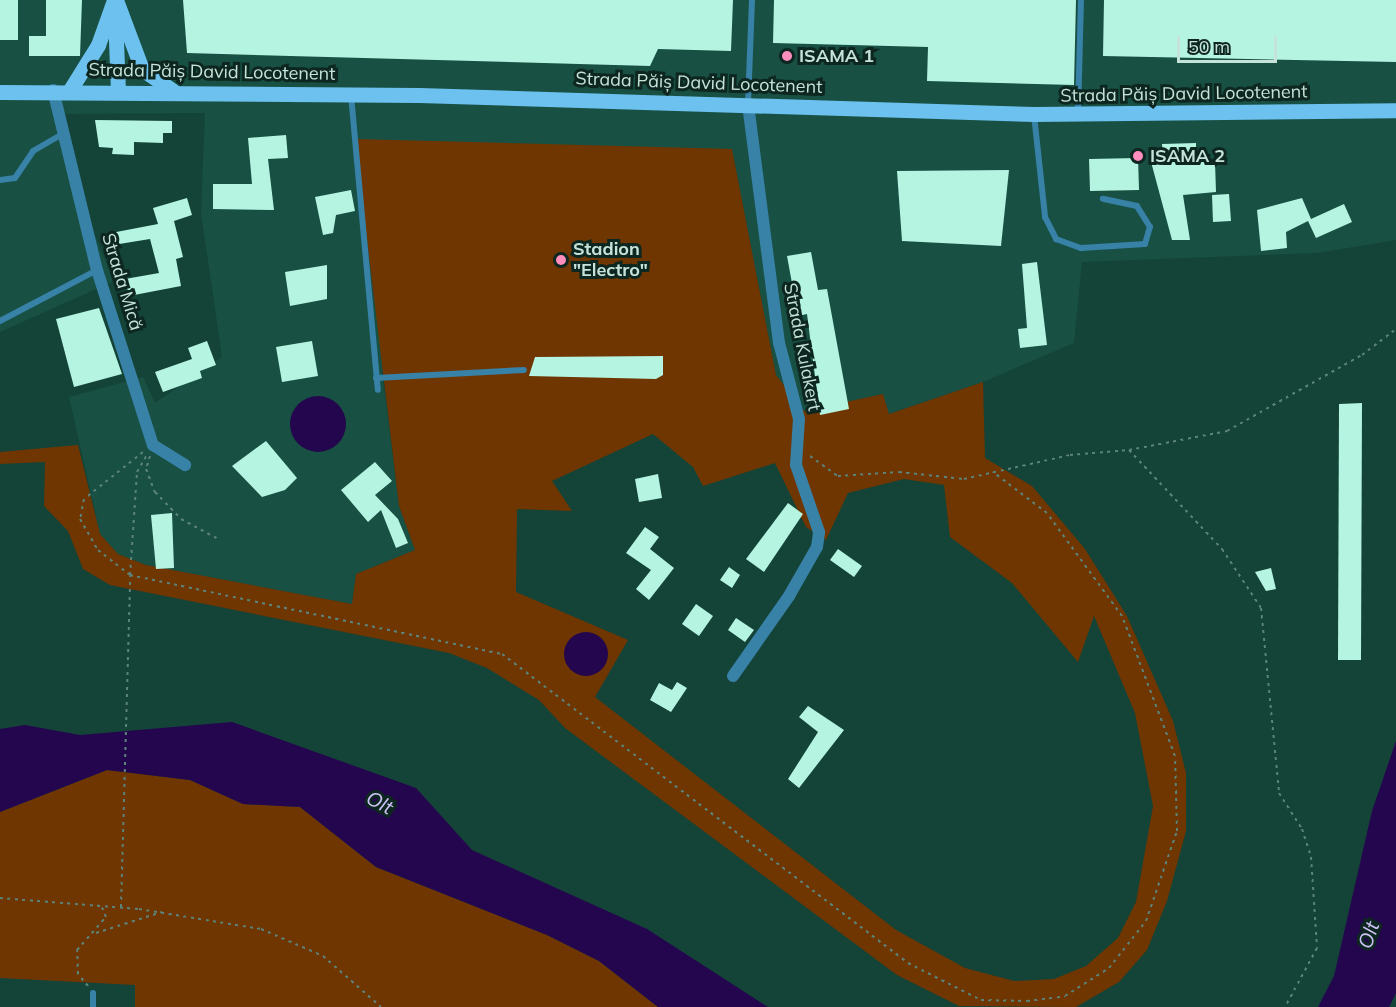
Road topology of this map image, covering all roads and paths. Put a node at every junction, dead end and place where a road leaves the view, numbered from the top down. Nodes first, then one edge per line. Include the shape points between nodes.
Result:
1 (115, 0) edge
2 (752, 0) edge
3 (1081, 0) edge
4 (52, 90) junction
5 (70, 90) junction
6 (118, 91) junction
7 (173, 91) junction
8 (0, 92) edge
9 (351, 93) junction
10 (748, 105) junction
11 (1396, 110) edge
12 (1034, 114) junction
13 (1078, 115) junction
14 (64, 133) junction
15 (0, 180) edge
16 (1103, 199) dead end
17 (97, 270) junction
18 (0, 321) edge
19 (1396, 329) edge
20 (524, 370) dead end
21 (376, 378) junction
22 (378, 390) dead end
23 (153, 445) junction
24 (806, 446) dead end
25 (1129, 450) junction
26 (185, 465) dead end
27 (993, 472) junction
28 (218, 539) dead end
29 (130, 574) junction
30 (733, 676) dead end
31 (0, 898) edge
32 (101, 905) junction
33 (121, 907) junction
34 (163, 912) junction
35 (96, 933) junction
36 (93, 993) joint
37 (93, 1007) edge
38 (381, 1007) edge
39 (1285, 1007) edge

1 - 5 main road via 98,45
1 - 6 main road
1 - 7 main road via 142,69
2 - 10 lane
3 - 13 lane
4 - 5 main road, Strada Păiș David Locotenent
4 - 8 main road, Strada Păiș David Locotenent
4 - 14 street, Strada Mică
5 - 6 main road, Strada Păiș David Locotenent
6 - 7 main road, Strada Păiș David Locotenent
7 - 9 main road, Strada Păiș David Locotenent
9 - 10 main road, Strada Păiș David Locotenent
9 - 21 lane
10 - 12 main road, Strada Păiș David Locotenent
10 - 30 street, Strada Kulakert via 779,343 799,419 796,465 819,532 817,547 789,596
11 - 13 main road, Strada Păiș David Locotenent
12 - 13 main road, Strada Păiș David Locotenent
12 - 16 lane via 1045,217 1056,239 1081,248 1145,244 1150,227 1137,206
14 - 15 lane via 33,151 15,178
14 - 17 street, Strada Mică
17 - 18 lane
17 - 23 street, Strada Mică
19 - 25 path via 1362,355 1227,431
20 - 21 lane
21 - 22 lane
23 - 26 street
23 - 28 path via 146,469 155,492 180,519
23 - 29 path via 136,472
23 - 29 path via 84,499 80,519 98,550
24 - 27 path via 812,461 838,476 899,472 964,478
25 - 27 path via 1070,455
25 - 39 path via 1222,549 1261,608 1279,794 1302,829 1311,857 1319,938 1311,964
27 - 29 path via 1047,513 1122,616 1175,756 1177,831 1146,921 1109,968 1065,996 1027,1001 981,1000 908,963 502,654
29 - 33 path
31 - 32 path
32 - 33 path
32 - 35 path via 106,917
33 - 34 path
34 - 35 path
34 - 38 path via 232,922 297,941
35 - 36 path via 77,950 78,974
36 - 37 lane

